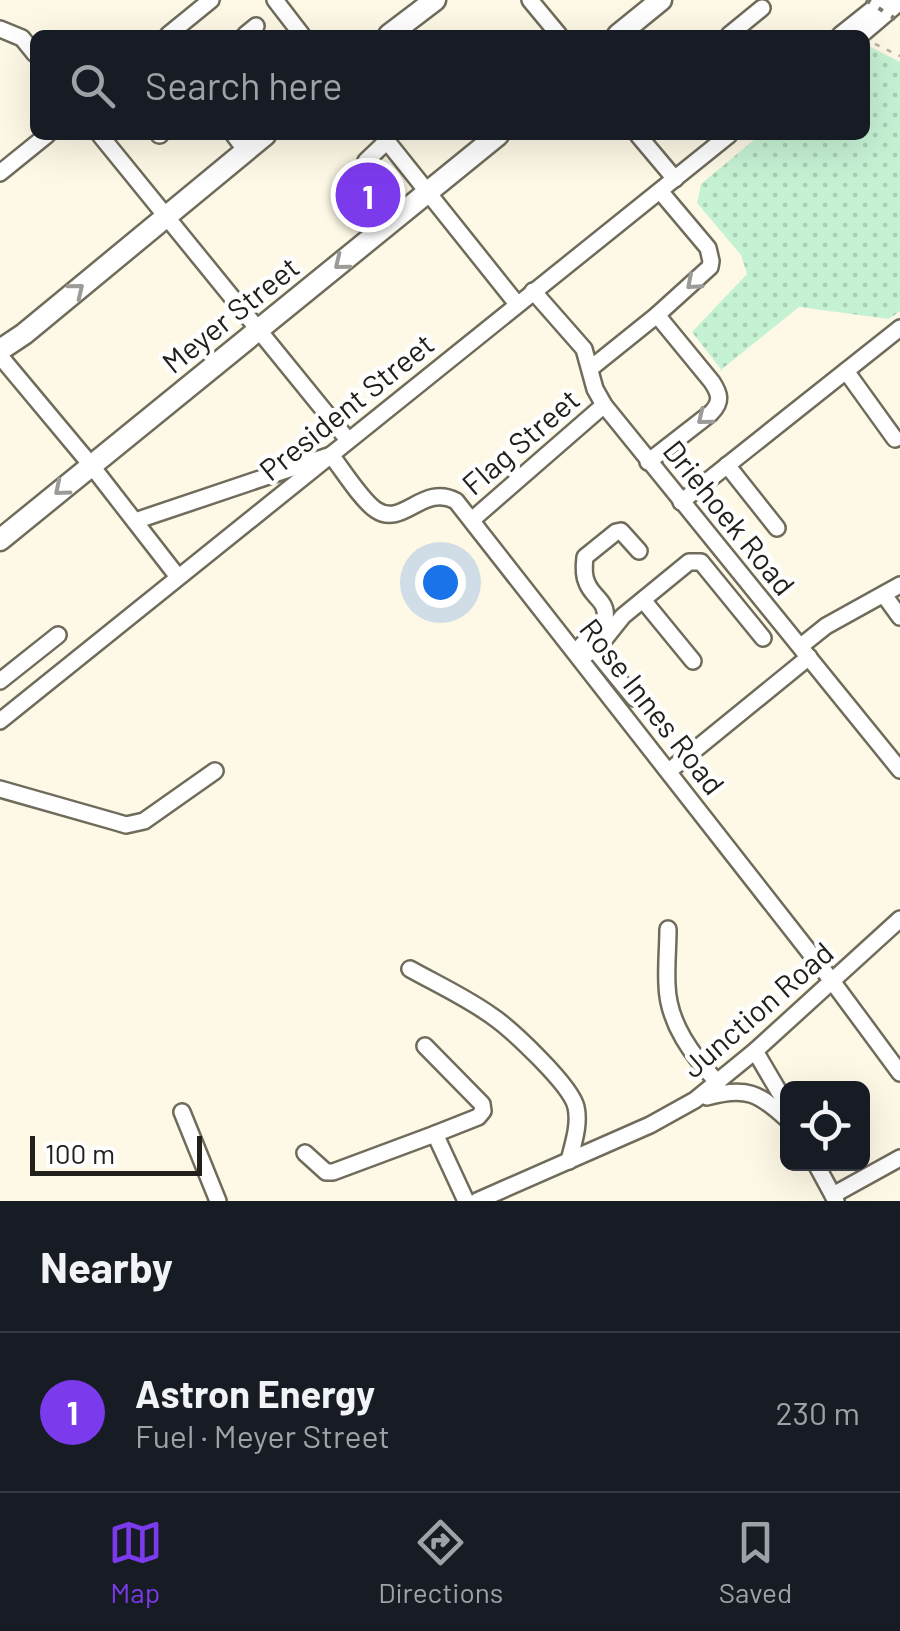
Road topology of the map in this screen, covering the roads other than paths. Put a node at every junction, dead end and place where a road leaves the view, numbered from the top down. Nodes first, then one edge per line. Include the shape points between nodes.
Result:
1 (211, 0) edge
2 (275, 0) edge
3 (435, 0) edge
4 (530, 0) edge
5 (661, 0) edge
6 (884, 0) edge
7 (900, 2) edge
8 (762, 8) dead end
9 (0, 28) edge
10 (174, 30) edge
11 (298, 30) edge
12 (396, 30) edge
13 (555, 30) edge
14 (624, 30) edge
15 (735, 30) edge
16 (846, 30) edge
17 (870, 33) edge
18 (30, 48) edge
19 (41, 140) edge
20 (109, 140) edge
21 (383, 140) edge
22 (387, 140) edge
23 (492, 140) edge
24 (642, 140) edge
25 (722, 140) edge
26 (240, 143) edge
27 (0, 173) edge
28 (675, 179) junction
29 (660, 191) junction
30 (429, 192) junction
31 (166, 218) junction
32 (376, 235) junction
33 (533, 291) junction
34 (516, 304) junction
35 (657, 314) junction
36 (900, 328) edge
37 (258, 330) junction
38 (0, 353) edge
39 (591, 368) junction
40 (846, 371) junction
41 (604, 405) junction
42 (895, 439) dead end
43 (348, 440) junction
44 (331, 455) junction
45 (648, 462) junction
46 (90, 465) junction
47 (727, 465) junction
48 (681, 502) junction
49 (473, 519) junction
50 (135, 521) junction
51 (777, 528) dead end
52 (0, 540) edge
53 (639, 551) dead end
54 (178, 577) junction
55 (900, 586) edge
56 (884, 594) junction
57 (643, 600) junction
58 (900, 617) edge
59 (58, 635) dead end
60 (763, 638) dead end
61 (805, 652) junction
62 (584, 653) junction
63 (693, 661) dead end
64 (0, 683) edge
65 (0, 698) edge
66 (634, 698) dead end
67 (9, 714) edge
68 (900, 770) edge
69 (215, 771) dead end
70 (669, 771) junction
71 (0, 789) edge
72 (900, 919) edge
73 (668, 929) dead end
74 (410, 969) dead end
75 (832, 981) junction
76 (425, 1046) dead end
77 (755, 1051) junction
78 (900, 1073) edge
79 (718, 1083) junction
80 (780, 1093) edge
81 (695, 1100) junction
82 (182, 1112) dead end
83 (780, 1113) edge
84 (435, 1134) junction
85 (305, 1153) dead end
86 (900, 1158) edge
87 (569, 1161) junction
88 (820, 1171) edge
89 (505, 1196) edge
90 (835, 1198) edge
91 (218, 1201) edge
92 (466, 1201) edge
93 (478, 1201) edge

1 - 10 street
2 - 11 street
3 - 12 main road
4 - 13 street
5 - 14 main road
6 - 16 street
7 - 17 street
8 - 15 street
9 - 18 street
19 - 27 street
20 - 31 street
21 - 32 street via 346,190
22 - 30 street
23 - 30 main road, Meyer Street
24 - 28 street
25 - 28 street, President Street
26 - 31 main road
28 - 29 street, President Street
29 - 33 street, President Street
29 -> 35 street via 708,248 711,261
30 - 32 main road, Meyer Street
30 - 34 street
31 - 37 street
38 -> 31 main road
32 -> 37 main road, Meyer Street
33 - 34 street, President Street
33 - 39 street, Driehoek Road via 584,350
34 - 43 street, President Street
35 - 39 street
35 -> 45 street via 720,400
36 - 40 street
37 - 43 street
37 - 46 main road, Meyer Street
38 - 46 street
39 - 41 street, Driehoek Road
40 - 42 street
40 - 47 street
41 - 45 street, Driehoek Road
41 - 49 street, Flag Street
43 - 44 street, President Street
44 - 49 street, Rose Innes Road via 373,509 386,515 446,495
44 - 50 street
44 - 54 street, President Street
45 - 48 street, Driehoek Road
46 - 50 street
46 -> 52 main road, Meyer Street
47 - 48 street
47 - 51 street
48 - 61 street, Driehoek Road
49 - 62 street, Rose Innes Road
50 - 54 street
53 - 62 street via 620,531 585,558 586,582 606,613
54 - 67 street, President Street
55 - 56 street
56 - 58 street
56 - 61 street via 826,626
57 - 60 street via 689,562 701,562
57 - 62 street
57 - 63 street
59 - 64 street
61 - 68 street, Driehoek Road
61 - 70 street
62 - 66 street
62 - 70 street, Rose Innes Road
64 - 67 street
65 - 67 street
69 - 71 street via 136,824
70 - 75 street, Rose Innes Road
72 - 75 street, Junction Road
73 - 79 street via 672,1012 692,1054
74 - 87 street via 493,1016 558,1077 576,1106
75 - 77 street, Junction Road
75 - 78 street, Rose Innes Road
76 - 84 street via 482,1104 478,1117
77 - 79 street, Junction Road
77 - 80 street
79 - 81 street, Junction Road
81 - 83 street via 742,1090
81 - 87 street, Junction Road
82 - 91 street
84 - 85 street via 333,1172
84 - 92 street
86 - 90 street
87 - 89 street, Junction Road
88 - 90 street
89 - 93 street, Junction Road

